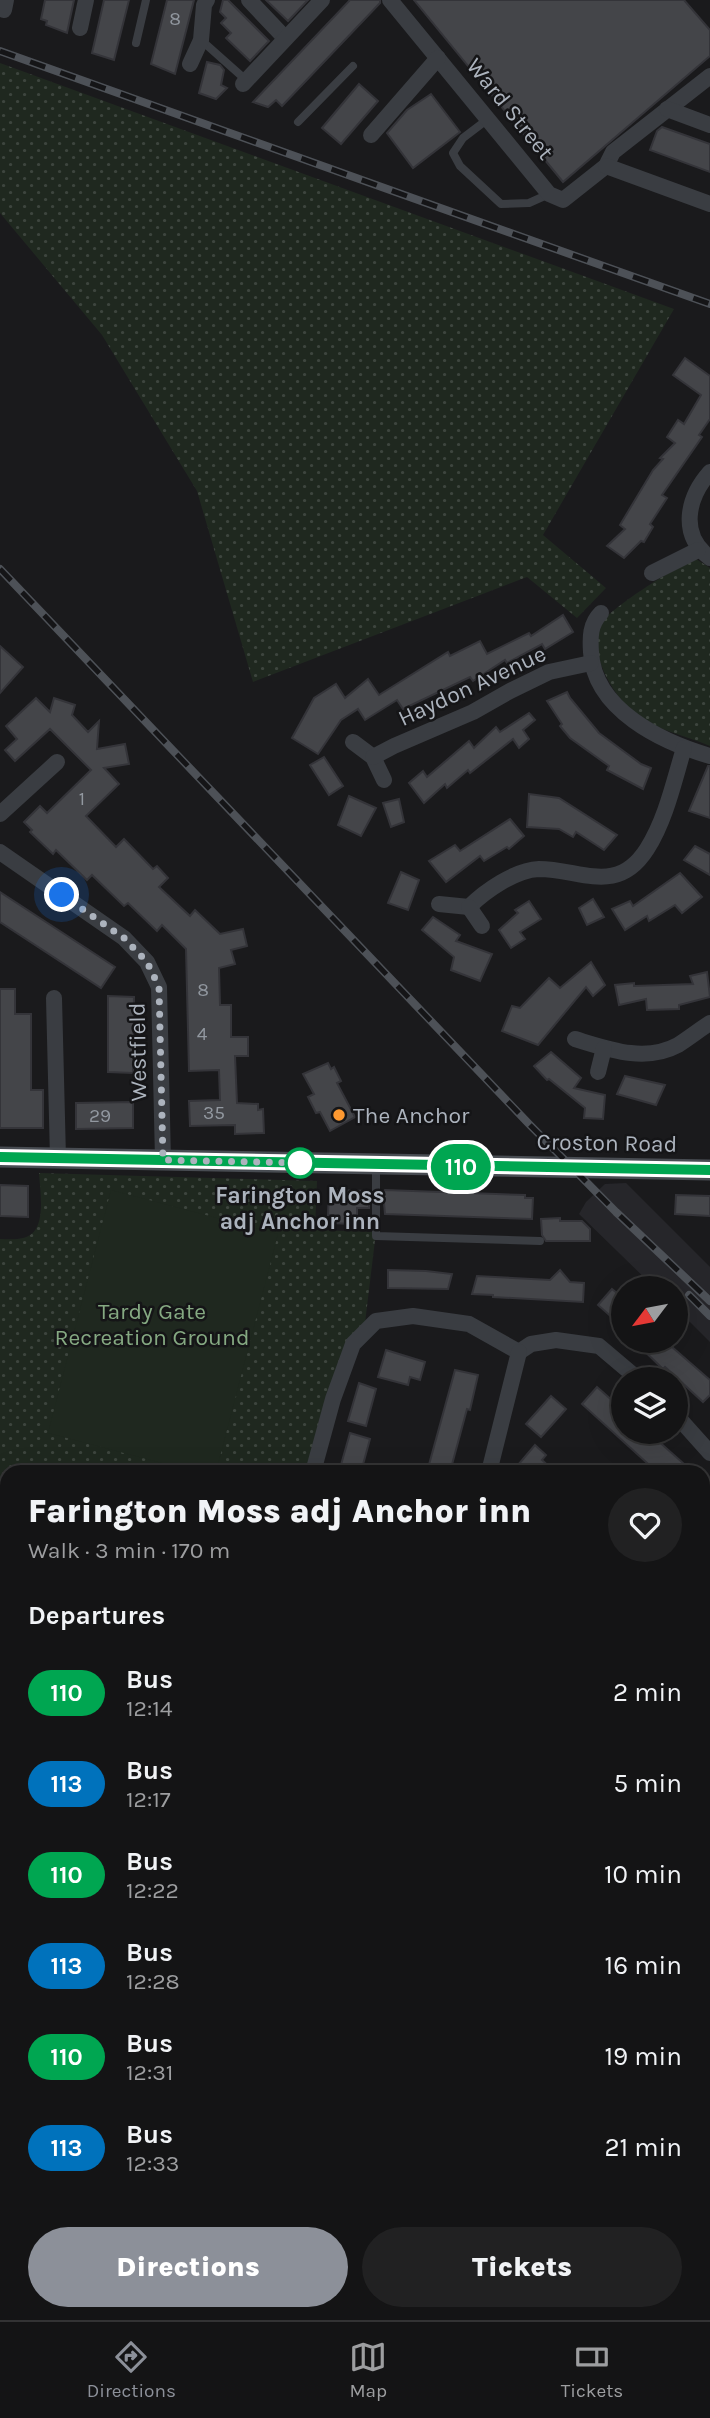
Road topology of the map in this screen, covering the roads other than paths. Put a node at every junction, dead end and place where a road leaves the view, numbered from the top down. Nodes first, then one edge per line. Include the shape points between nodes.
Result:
1 (86, 0) edge
2 (146, 0) edge
3 (207, 0) edge
4 (249, 0) edge
5 (322, 0) edge
6 (390, 0) edge
7 (80, 28) dead end
8 (285, 38) junction
9 (201, 40) junction
10 (136, 43) dead end
11 (438, 58) junction
12 (190, 64) dead end
13 (353, 66) dead end
14 (710, 76) edge
15 (245, 82) joint
16 (667, 109) junction
17 (488, 119) junction
18 (298, 122) dead end
19 (710, 125) edge
20 (370, 135) dead end
21 (606, 166) junction
22 (549, 194) junction
23 (710, 205) edge
24 (710, 472) edge
25 (704, 554) edge
26 (652, 573) dead end
27 (601, 612) dead end
28 (591, 663) junction
29 (353, 742) dead end
30 (684, 748) junction
31 (710, 755) edge
32 (373, 757) junction
33 (57, 762) dead end
34 (384, 780) dead end
35 (0, 814) edge
36 (0, 852) edge
37 (439, 904) dead end
38 (469, 907) junction
39 (482, 926) dead end
40 (54, 998) dead end
41 (710, 1023) edge
42 (575, 1039) dead end
43 (604, 1048) junction
44 (598, 1072) dead end
45 (0, 1157) edge
46 (58, 1158) junction
47 (163, 1160) junction
48 (376, 1165) junction
49 (710, 1170) edge
50 (540, 1241) dead end
51 (519, 1352) junction
52 (624, 1367) edge
53 (688, 1428) edge
54 (710, 1453) edge
55 (315, 1465) edge
56 (491, 1465) edge

1 - 7 street
2 - 10 lane
3 - 9 street
4 - 8 street
5 - 8 street
6 - 11 street, Ward Street
8 - 15 street
9 - 12 street
9 - 15 lane
11 - 17 street, Ward Street
11 - 20 street
13 - 18 lane
14 - 16 street, Ward Street
16 - 19 street
16 - 21 street, Ward Street via 613,152
17 - 22 street, Ward Street
17 - 22 lane via 463,138 453,153 460,166 501,204 529,203
21 - 22 street, Ward Street via 563,200
21 - 23 street
24 - 25 street via 693,494 689,517 693,539
25 - 26 street
27 - 28 street via 590,638
28 - 30 street via 607,696 628,716
28 - 32 street, Haydon Avenue via 549,672
29 - 32 street
30 - 31 street
30 - 38 street via 659,825 628,870 602,879 538,869 500,884
32 - 34 street
33 - 35 street
36 - 47 street, Westfield via 124,938 147,962 159,987
37 - 38 street
38 - 39 street
40 - 46 street
41 - 43 street via 675,1046 654,1052
42 - 43 street
43 - 44 street
45 - 46 street, Croston Road
46 - 47 street, Croston Road
47 - 48 street, Croston Road
48 - 49 street, Croston Road
48 - 50 lane via 376,1236
51 - 52 street via 531,1344 556,1340 599,1346
51 - 55 street via 469,1324 413,1316 376,1321 353,1344
51 - 56 street
53 - 54 street

